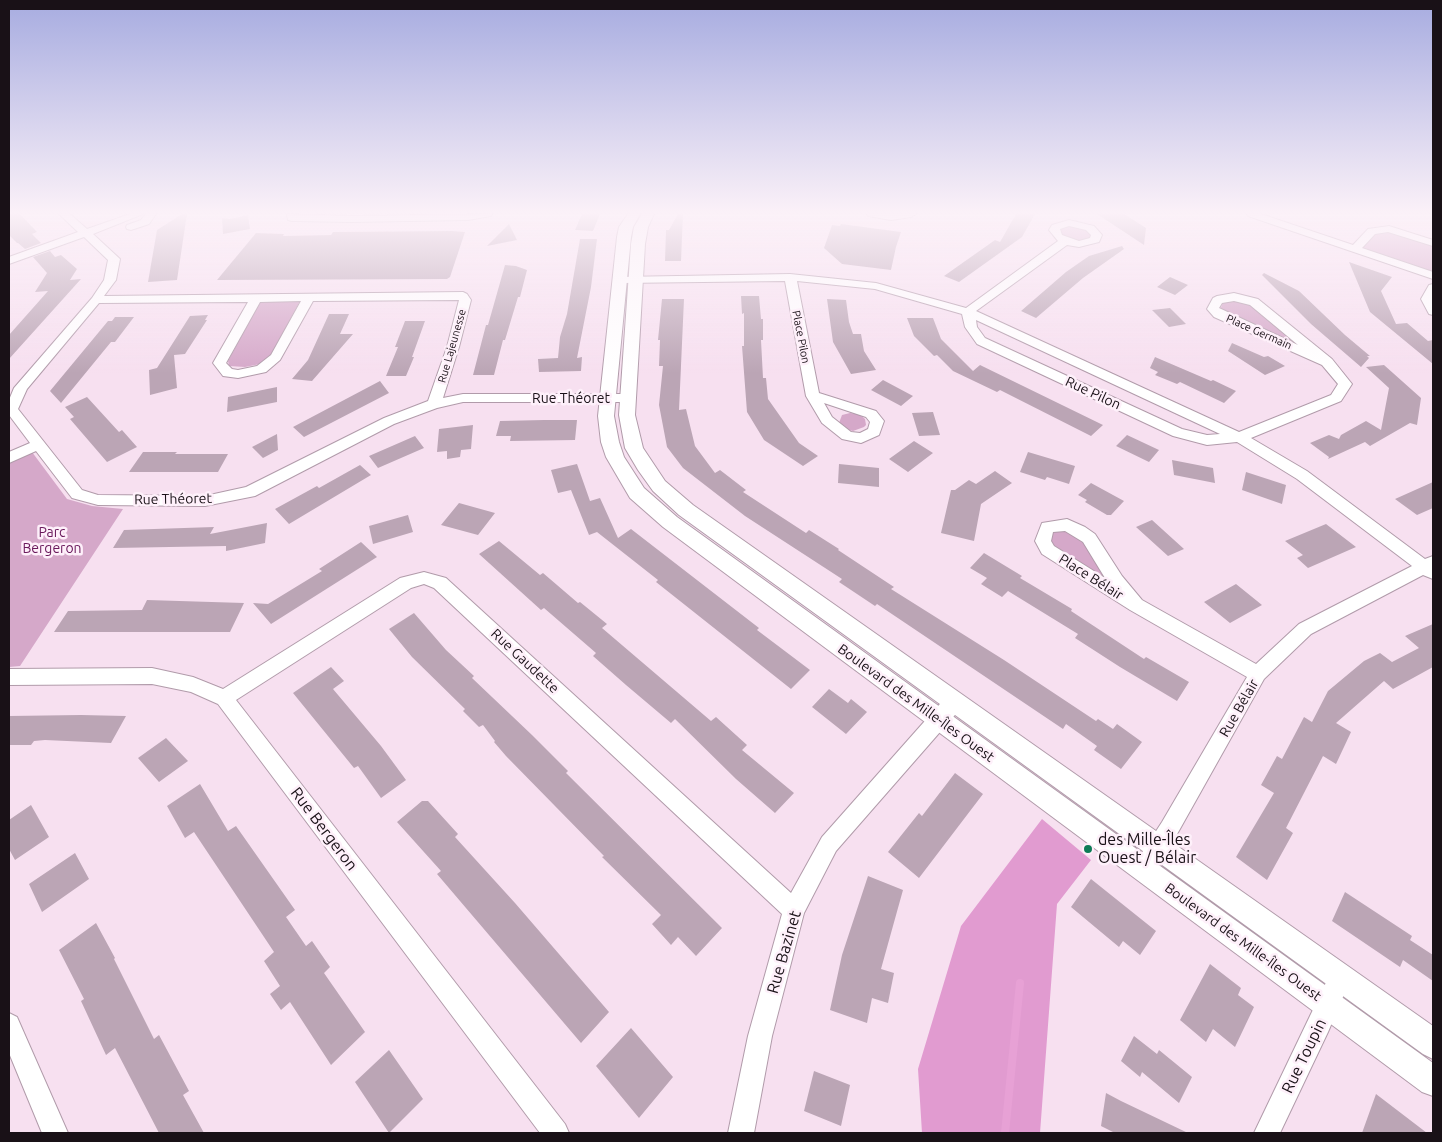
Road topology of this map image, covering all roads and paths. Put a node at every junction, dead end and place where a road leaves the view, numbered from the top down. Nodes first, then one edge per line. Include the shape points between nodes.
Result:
1 (112, 267) edge
2 (626, 267) edge
3 (630, 267) edge
4 (1029, 267) edge
5 (1408, 267) edge
6 (1433, 276) edge
7 (790, 277) junction
8 (627, 280) junction
9 (1433, 287) edge
10 (308, 297) junction
11 (256, 298) junction
12 (96, 300) junction
13 (968, 312) junction
14 (1433, 312) edge
15 (1327, 362) junction
16 (813, 396) dead end
17 (617, 398) junction
18 (434, 404) junction
19 (1239, 437) junction
20 (38, 445) junction
21 (9, 458) edge
22 (1430, 567) edge
23 (1136, 605) junction
24 (1258, 674) junction
25 (9, 677) edge
26 (224, 698) junction
27 (954, 702) junction
28 (938, 720) junction
29 (1150, 858) junction
30 (794, 910) junction
31 (1340, 978) junction
32 (1329, 1005) junction
33 (9, 1025) edge
34 (1433, 1044) edge
35 (1433, 1082) edge
36 (55, 1133) edge
37 (556, 1133) edge
38 (741, 1133) edge
39 (1267, 1133) edge

1 - 12 street, Rue Théoret via 110,280
2 - 8 street, Boulevard des Mille-Îles Ouest
3 - 8 street, Boulevard des Mille-Îles Ouest
4 - 13 street
5 - 6 street
7 - 8 street, Rue Pilon
7 - 13 street, Rue Pilon via 876,286
7 - 16 street, Place Pilon
8 - 17 street, Boulevard des Mille-Îles Ouest
9 - 14 street via 1427,299
10 - 11 street, Rue Lajeunesse
10 - 11 street via 276,358 261,369 228,373 219,363
10 - 18 street, Rue Lajeunesse via 463,296 465,300 453,347
11 - 12 street, Rue Lajeunesse
12 - 20 street, Rue Théoret via 21,388 11,408
13 - 19 street, Rue Pilon
13 - 19 street, Rue Pilon via 971,327 981,341 1169,429 1208,440
15 - 15 street, Place Germain via 1254,302 1234,297 1216,300 1213,309 1218,314
15 - 19 street, Place Germain via 1345,384 1336,398
17 - 18 street, Rue Théoret via 463,398
17 - 27 street, Boulevard des Mille-Îles Ouest via 634,448 650,476 675,502
17 - 28 street, Boulevard des Mille-Îles Ouest via 606,416 612,450 624,475 644,500
18 - 20 street, Rue Théoret via 389,421 250,492 205,501 98,500 77,494
19 - 22 street, Rue Pilon via 1302,475
20 - 21 street
22 - 24 street, Rue Bélair via 1305,629
23 - 23 street, Place Bélair via 1116,582 1089,538 1067,525 1047,527 1043,541 1048,550
23 - 24 street, Place Bélair
24 - 29 street, Rue Bélair
25 - 26 street, Rue Bergeron via 152,676 193,685
26 - 30 street, Rue Gaudette via 406,583 424,578 440,583
26 - 37 street, Rue Bergeron
27 - 28 street, Rue Bazinet
27 - 29 street, Boulevard des Mille-Îles Ouest
28 - 29 street, Boulevard des Mille-Îles Ouest
28 - 30 street, Rue Bazinet via 828,844
29 - 31 street, Boulevard des Mille-Îles Ouest
29 - 32 street, Boulevard des Mille-Îles Ouest
30 - 38 street, Rue Bazinet via 760,1036
31 - 32 street, Rue Toupin
31 - 34 street, Boulevard des Mille-Îles Ouest
32 - 35 street, Boulevard des Mille-Îles Ouest
32 - 39 street, Rue Toupin
33 - 36 street

